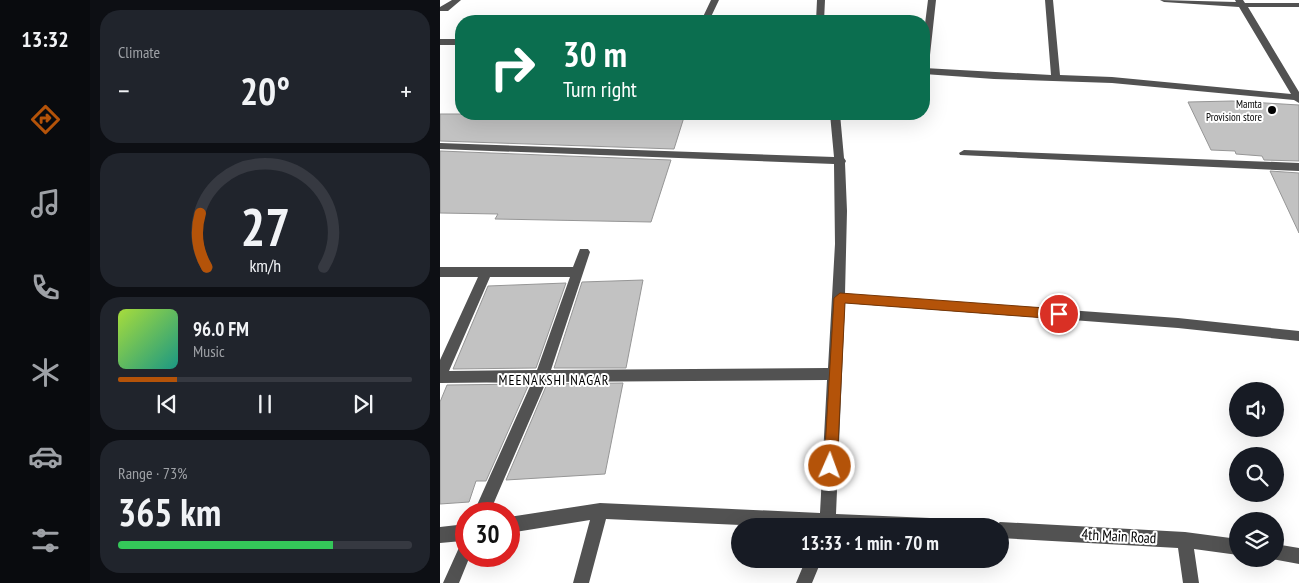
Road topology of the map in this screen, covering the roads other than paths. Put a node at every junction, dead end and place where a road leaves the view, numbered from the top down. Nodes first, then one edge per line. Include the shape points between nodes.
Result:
1 (457, 0) edge
2 (714, 0) edge
3 (821, 0) edge
4 (932, 0) edge
5 (1049, 0) edge
6 (1164, 0) edge
7 (1242, 2) edge
8 (1299, 5) edge
9 (440, 9) edge
10 (708, 15) edge
11 (820, 15) edge
12 (930, 16) edge
13 (440, 42) edge
14 (455, 42) edge
15 (930, 71) edge
16 (1056, 78) junction
17 (1299, 98) edge
18 (836, 120) edge
19 (440, 146) edge
20 (964, 153) dead end
21 (841, 161) junction
22 (1299, 167) edge
23 (584, 252) dead end
24 (440, 272) edge
25 (486, 272) junction
26 (577, 272) junction
27 (840, 298) junction
28 (1299, 336) edge
29 (834, 374) junction
30 (440, 376) edge
31 (542, 376) junction
32 (486, 502) edge
33 (600, 511) junction
34 (827, 518) edge
35 (731, 519) edge
36 (520, 523) edge
37 (1009, 530) edge
38 (455, 533) edge
39 (440, 535) edge
40 (1185, 540) junction
41 (1229, 546) edge
42 (1284, 554) edge
43 (1299, 556) edge
44 (457, 567) edge
45 (810, 568) edge
46 (450, 583) edge
47 (582, 583) edge
48 (804, 583) edge
49 (1191, 583) edge

1 - 9 street
2 - 10 street
3 - 11 street
4 - 12 street
5 - 16 street
6 - 7 street
7 - 8 street
7 - 17 street
13 - 14 street
15 - 16 street
16 - 17 street via 1112,80
18 - 21 street
19 - 21 street
20 - 22 street
21 - 27 street
23 - 26 street
24 - 25 street
25 - 26 street
25 - 30 street
26 - 31 street
27 - 28 street via 1178,323
27 - 29 street
29 - 31 street
29 - 34 street
30 - 31 street
31 - 32 street
33 - 35 street
33 - 36 street
33 - 47 street
37 - 40 street, 4th Main Road
38 - 39 street
40 - 41 street, 4th Main Road
40 - 49 street
42 - 43 street
44 - 46 street
45 - 48 street

